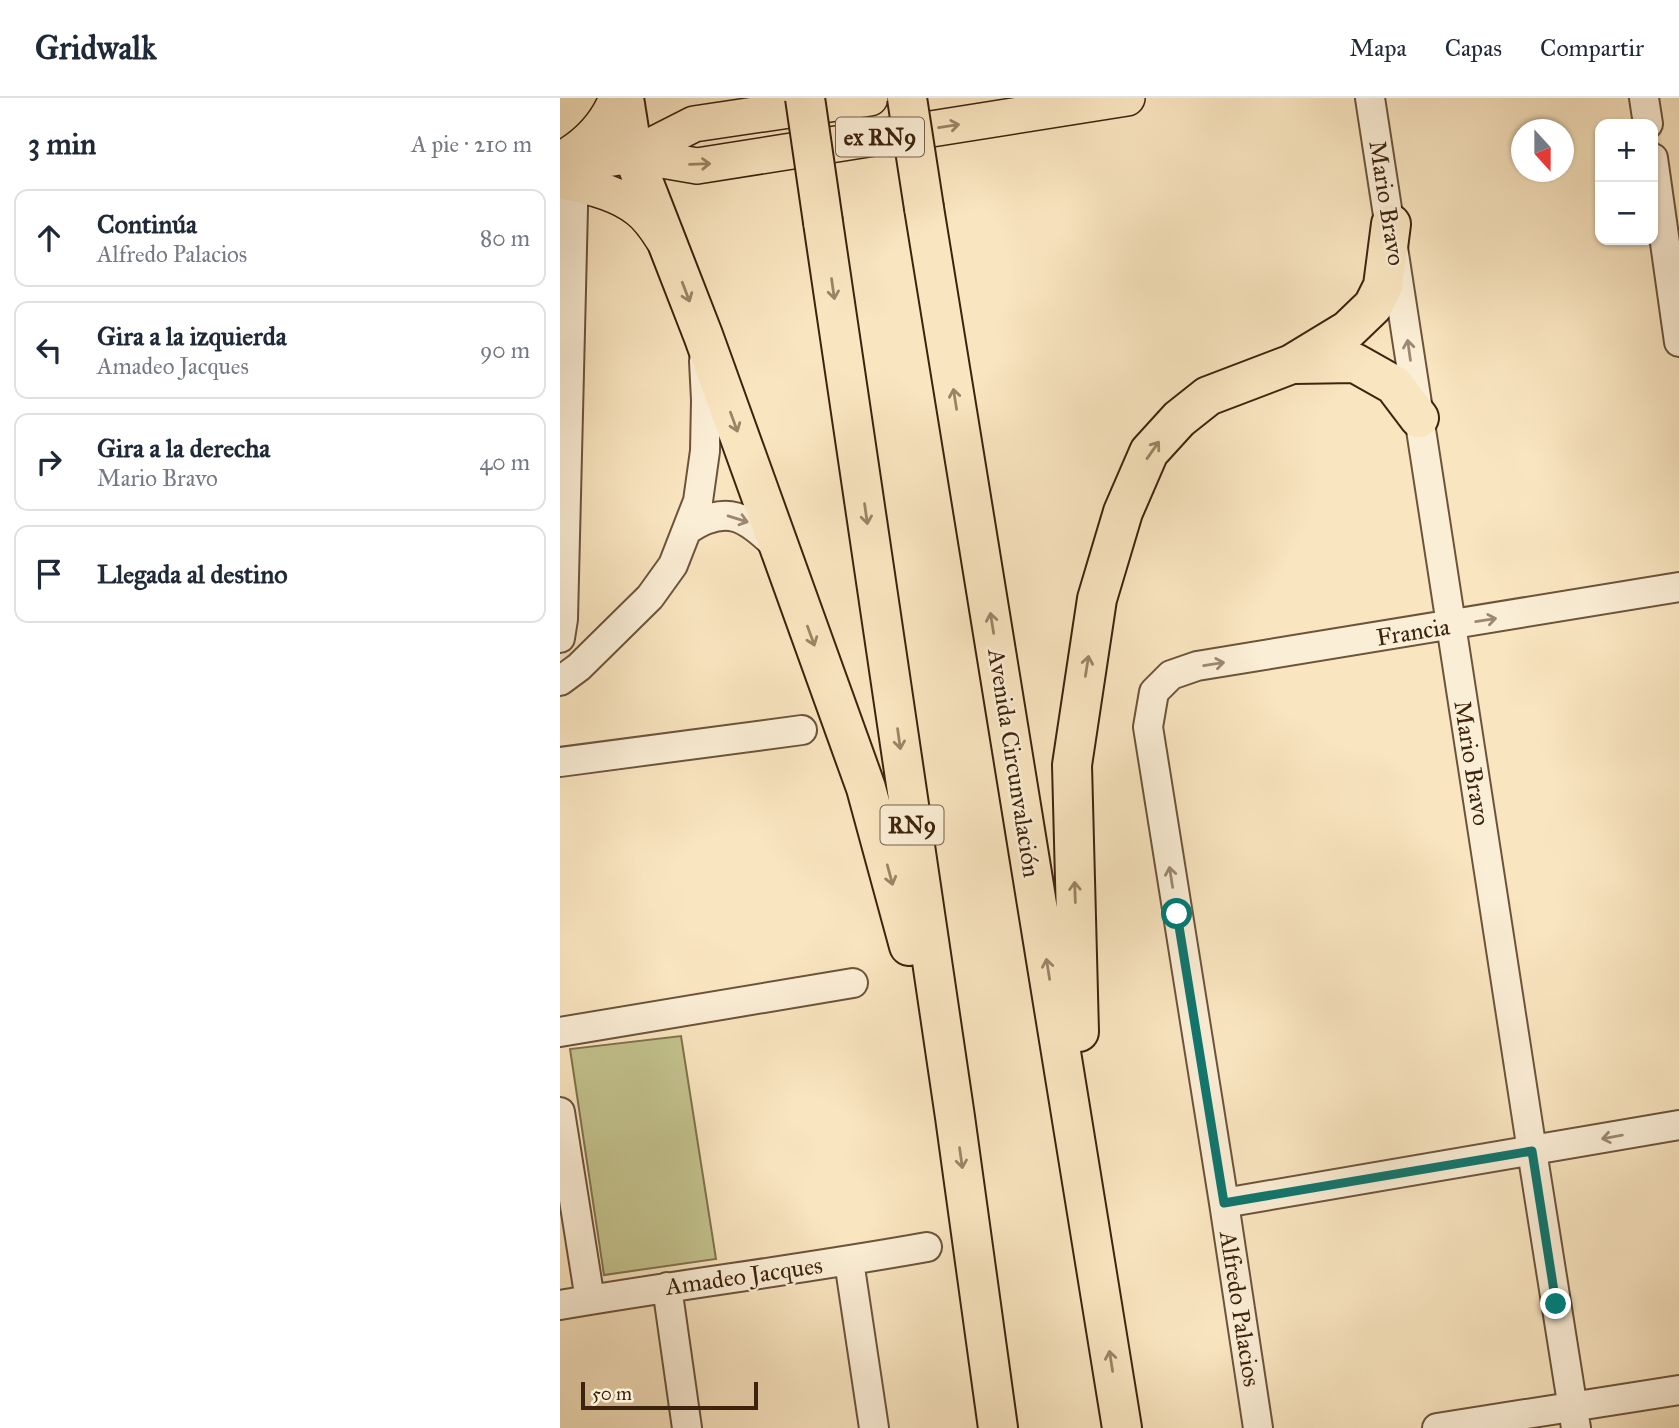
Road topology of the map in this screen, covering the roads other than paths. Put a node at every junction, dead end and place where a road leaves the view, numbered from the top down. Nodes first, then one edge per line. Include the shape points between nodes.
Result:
1 (617, 98) edge
2 (624, 98) edge
3 (805, 98) edge
4 (870, 98) edge
5 (907, 98) edge
6 (1127, 98) edge
7 (1370, 98) edge
8 (1644, 98) edge
9 (1647, 119) edge
10 (633, 155) junction
11 (566, 171) edge
12 (1656, 182) edge
13 (1391, 224) junction
14 (670, 249) junction
15 (703, 335) junction
16 (1679, 342) edge
17 (1292, 365) junction
18 (565, 374) edge
19 (1419, 418) junction
20 (563, 481) edge
21 (687, 530) junction
22 (781, 552) junction
23 (1679, 587) edge
24 (1451, 625) junction
25 (560, 638) edge
26 (560, 681) edge
27 (1154, 692) joint
28 (802, 730) dead end
29 (560, 762) edge
30 (853, 983) dead end
31 (560, 1032) edge
32 (560, 1112) edge
33 (956, 1117) junction
34 (1679, 1125) edge
35 (1532, 1151) junction
36 (1083, 1181) junction
37 (1224, 1203) junction
38 (927, 1247) dead end
39 (849, 1261) junction
40 (667, 1287) junction
41 (590, 1300) junction
42 (560, 1305) edge
43 (1679, 1390) edge
44 (1574, 1417) edge
45 (687, 1428) edge
46 (874, 1428) edge
47 (998, 1428) edge
48 (1122, 1428) edge
49 (1258, 1428) edge
50 (1437, 1428) edge

1 - 11 main road via 605,122
2 - 10 highway
3 -> 33 highway, RN9, bridge
4 - 10 main road, ex RN9 via 694,124
36 -> 5 highway, Avenida Circunvalación, bridge
10 -> 6 main road, ex RN9 via 697,166
7 - 13 street, Mario Bravo
8 - 9 street
10 - 11 main road
10 - 14 highway
11 - 14 main road via 640,210
11 - 18 street
12 - 16 street
13 - 17 highway via 1383,286 1373,306 1348,330
19 -> 13 street, Mario Bravo
14 -> 15 highway
15 - 21 street via 705,451 698,501
15 -> 22 highway
17 - 19 highway via 1356,363 1394,385
36 -> 17 highway via 1072,765 1097,599 1123,512 1149,453 1179,419 1208,396
18 - 20 street
19 - 24 street, Mario Bravo
20 - 25 street
21 -> 22 street via 719,514 733,517 761,531
21 - 26 street via 673,565 650,597
22 -> 33 highway via 866,788
24 -> 23 street, Francia
27 -> 24 street, Francia via 1171,674 1197,666
24 - 35 street, Mario Bravo
37 -> 27 street, Alfredo Palacios via 1148,727
28 - 29 street
30 - 31 street
32 - 41 street
33 -> 47 highway, RN9
34 -> 35 street
35 - 37 street
35 - 44 street, Mario Bravo
48 -> 36 highway, Avenida Circunvalación
37 - 49 street, Alfredo Palacios
38 - 39 street, Amadeo Jacques
39 - 40 street, Amadeo Jacques
39 - 46 street
40 - 41 street, Amadeo Jacques
40 - 45 street
41 - 42 street, Amadeo Jacques
43 - 44 street
44 - 50 street

